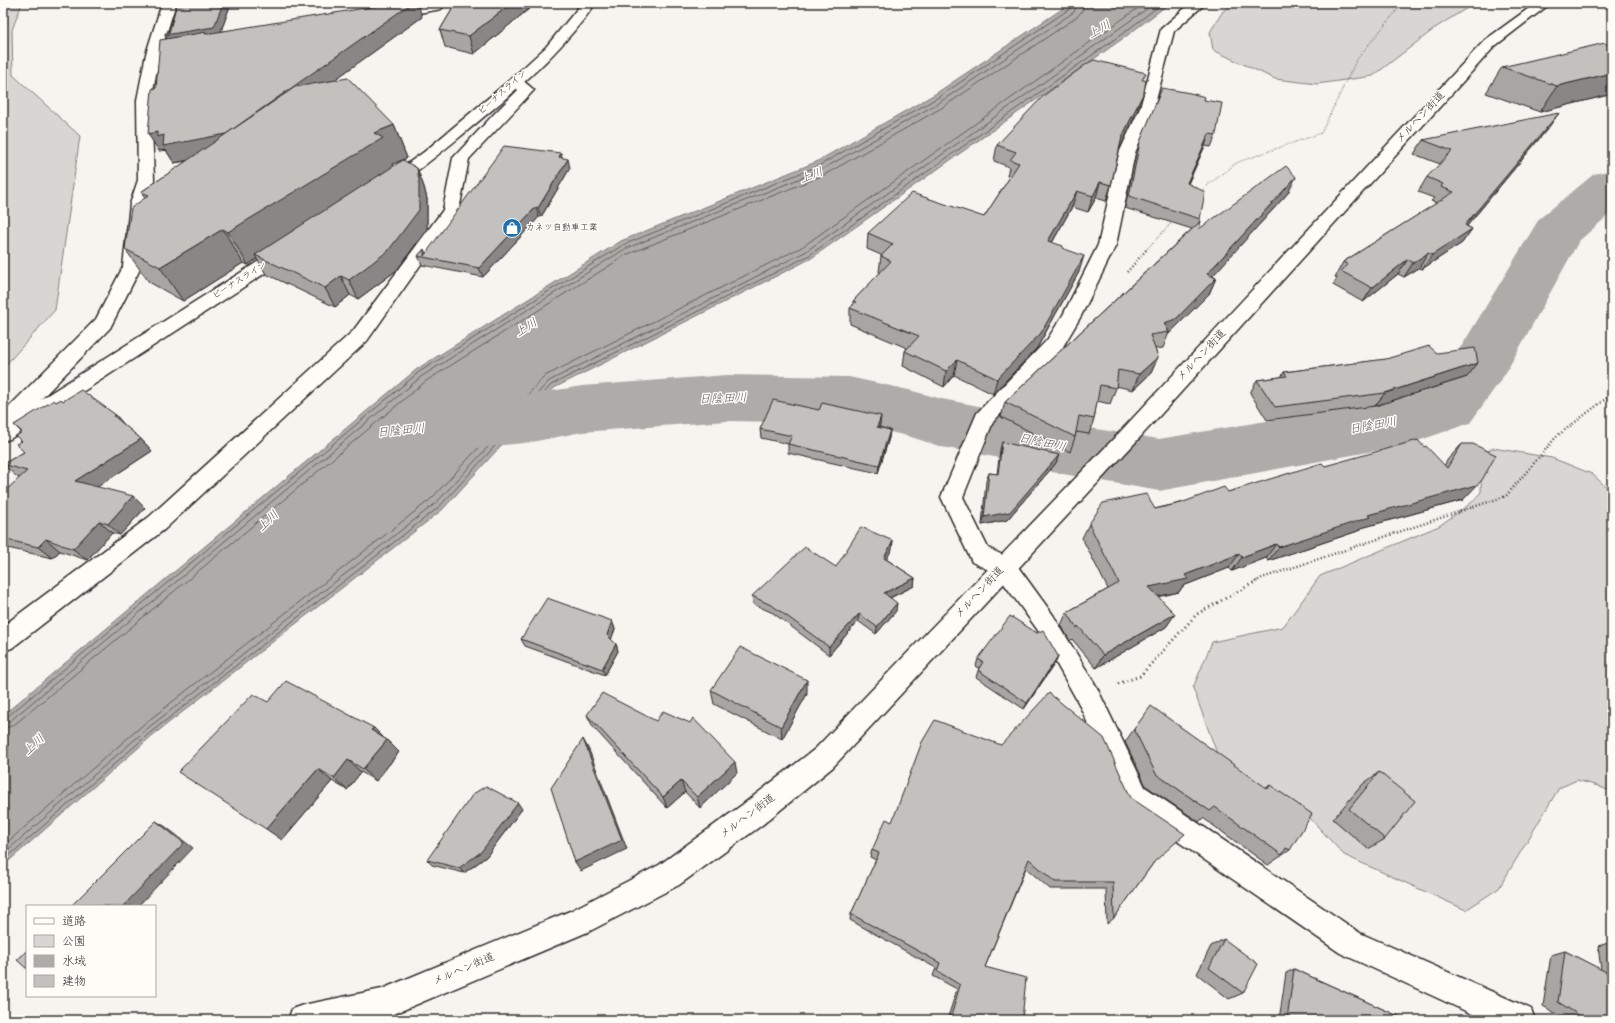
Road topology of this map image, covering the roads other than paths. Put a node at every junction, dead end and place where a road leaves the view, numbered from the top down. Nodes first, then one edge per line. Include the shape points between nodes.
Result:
1 (169, 3) edge
2 (440, 3) edge
3 (589, 3) edge
4 (1199, 3) edge
5 (1544, 3) edge
6 (374, 17) edge
7 (169, 51) edge
8 (154, 54) junction
9 (516, 82) junction
10 (375, 194) edge
11 (298, 244) edge
12 (3, 426) edge
13 (3, 433) edge
14 (1005, 567) junction
15 (3, 640) edge
16 (303, 1020) edge
17 (1520, 1020) edge

1 - 8 main road
2 - 6 main road via 436,6
3 - 9 main road, ビーナスライン via 551,50
4 - 14 main road via 1168,29 1147,108 1127,153 1104,252 1072,316 1054,345 984,418 952,497 980,555
5 - 14 main road, メルヘン街道 via 1490,43
7 - 8 main road
8 - 12 main road via 144,100 146,180 138,204 132,267 103,323
9 - 10 main road, ビーナスライン via 430,155
9 - 15 main road via 527,90 461,158 451,210 360,336 157,523
11 - 13 main road, ビーナスライン
14 - 16 main road, メルヘン街道 via 824,758 752,816 670,874 580,921 382,1004
14 - 17 main road via 1045,622 1087,694 1135,796 1350,943

